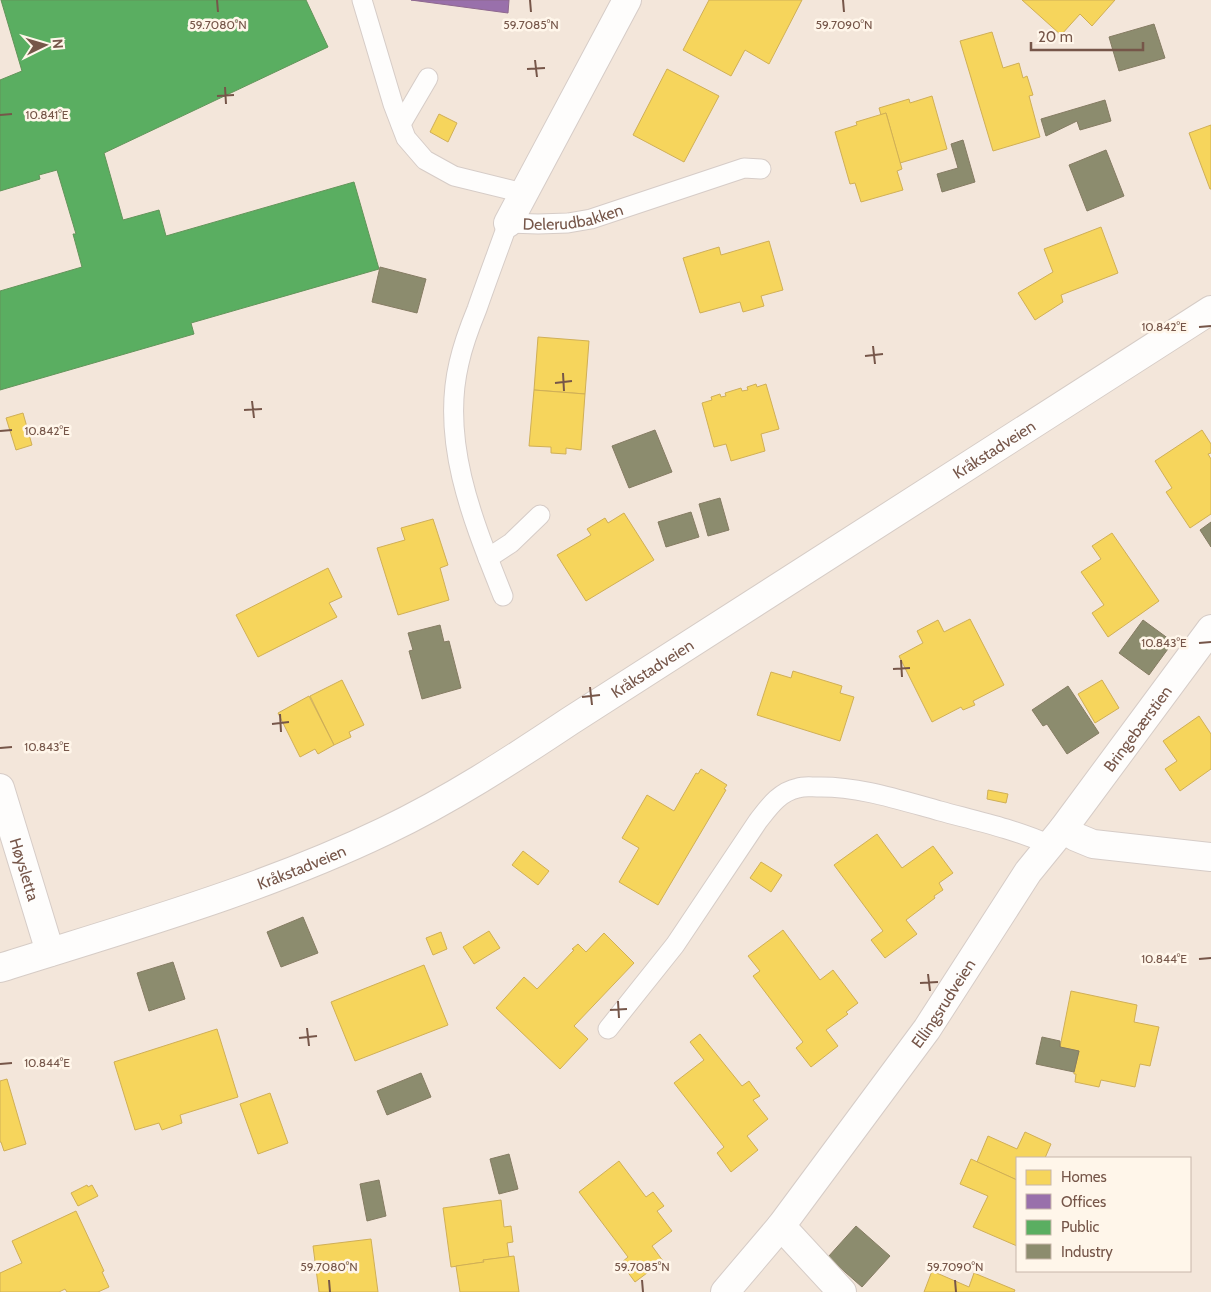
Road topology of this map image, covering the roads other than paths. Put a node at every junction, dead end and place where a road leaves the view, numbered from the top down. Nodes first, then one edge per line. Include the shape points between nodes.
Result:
1 (362, 0) edge
2 (627, 0) edge
3 (428, 78) dead end
4 (401, 124) junction
5 (761, 168) dead end
6 (523, 193) junction
7 (508, 223) junction
8 (1211, 310) edge
9 (540, 515) dead end
10 (488, 558) junction
11 (503, 596) dead end
12 (1211, 629) edge
13 (0, 788) edge
14 (1056, 837) junction
15 (1211, 857) edge
16 (50, 952) junction
17 (0, 968) edge
18 (608, 1029) dead end
19 (781, 1226) junction
20 (725, 1292) edge
21 (842, 1292) edge

1 - 4 lane
2 - 6 street, Delerudbakken
3 - 4 lane
4 - 6 lane via 406,138 425,160 454,176
5 - 7 lane, Delerudbakken via 744,168 591,219 568,223
6 - 7 street, Delerudbakken
7 - 10 lane via 467,336 454,390 455,438 460,470
8 - 16 street, Kråkstadveien via 534,745 435,805 360,842 275,878 204,904
9 - 10 lane via 511,543
10 - 11 lane
12 - 14 street, Bringebærstien
13 - 16 street, Høysletta
14 - 15 street
14 - 18 lane via 1029,836 842,787 799,787 785,792 772,802 675,945
14 - 19 street, Ellingsrudveien via 1028,872 927,1030
16 - 17 street, Kråkstadveien
19 - 20 street, Ellingsrudveien
19 - 21 street

